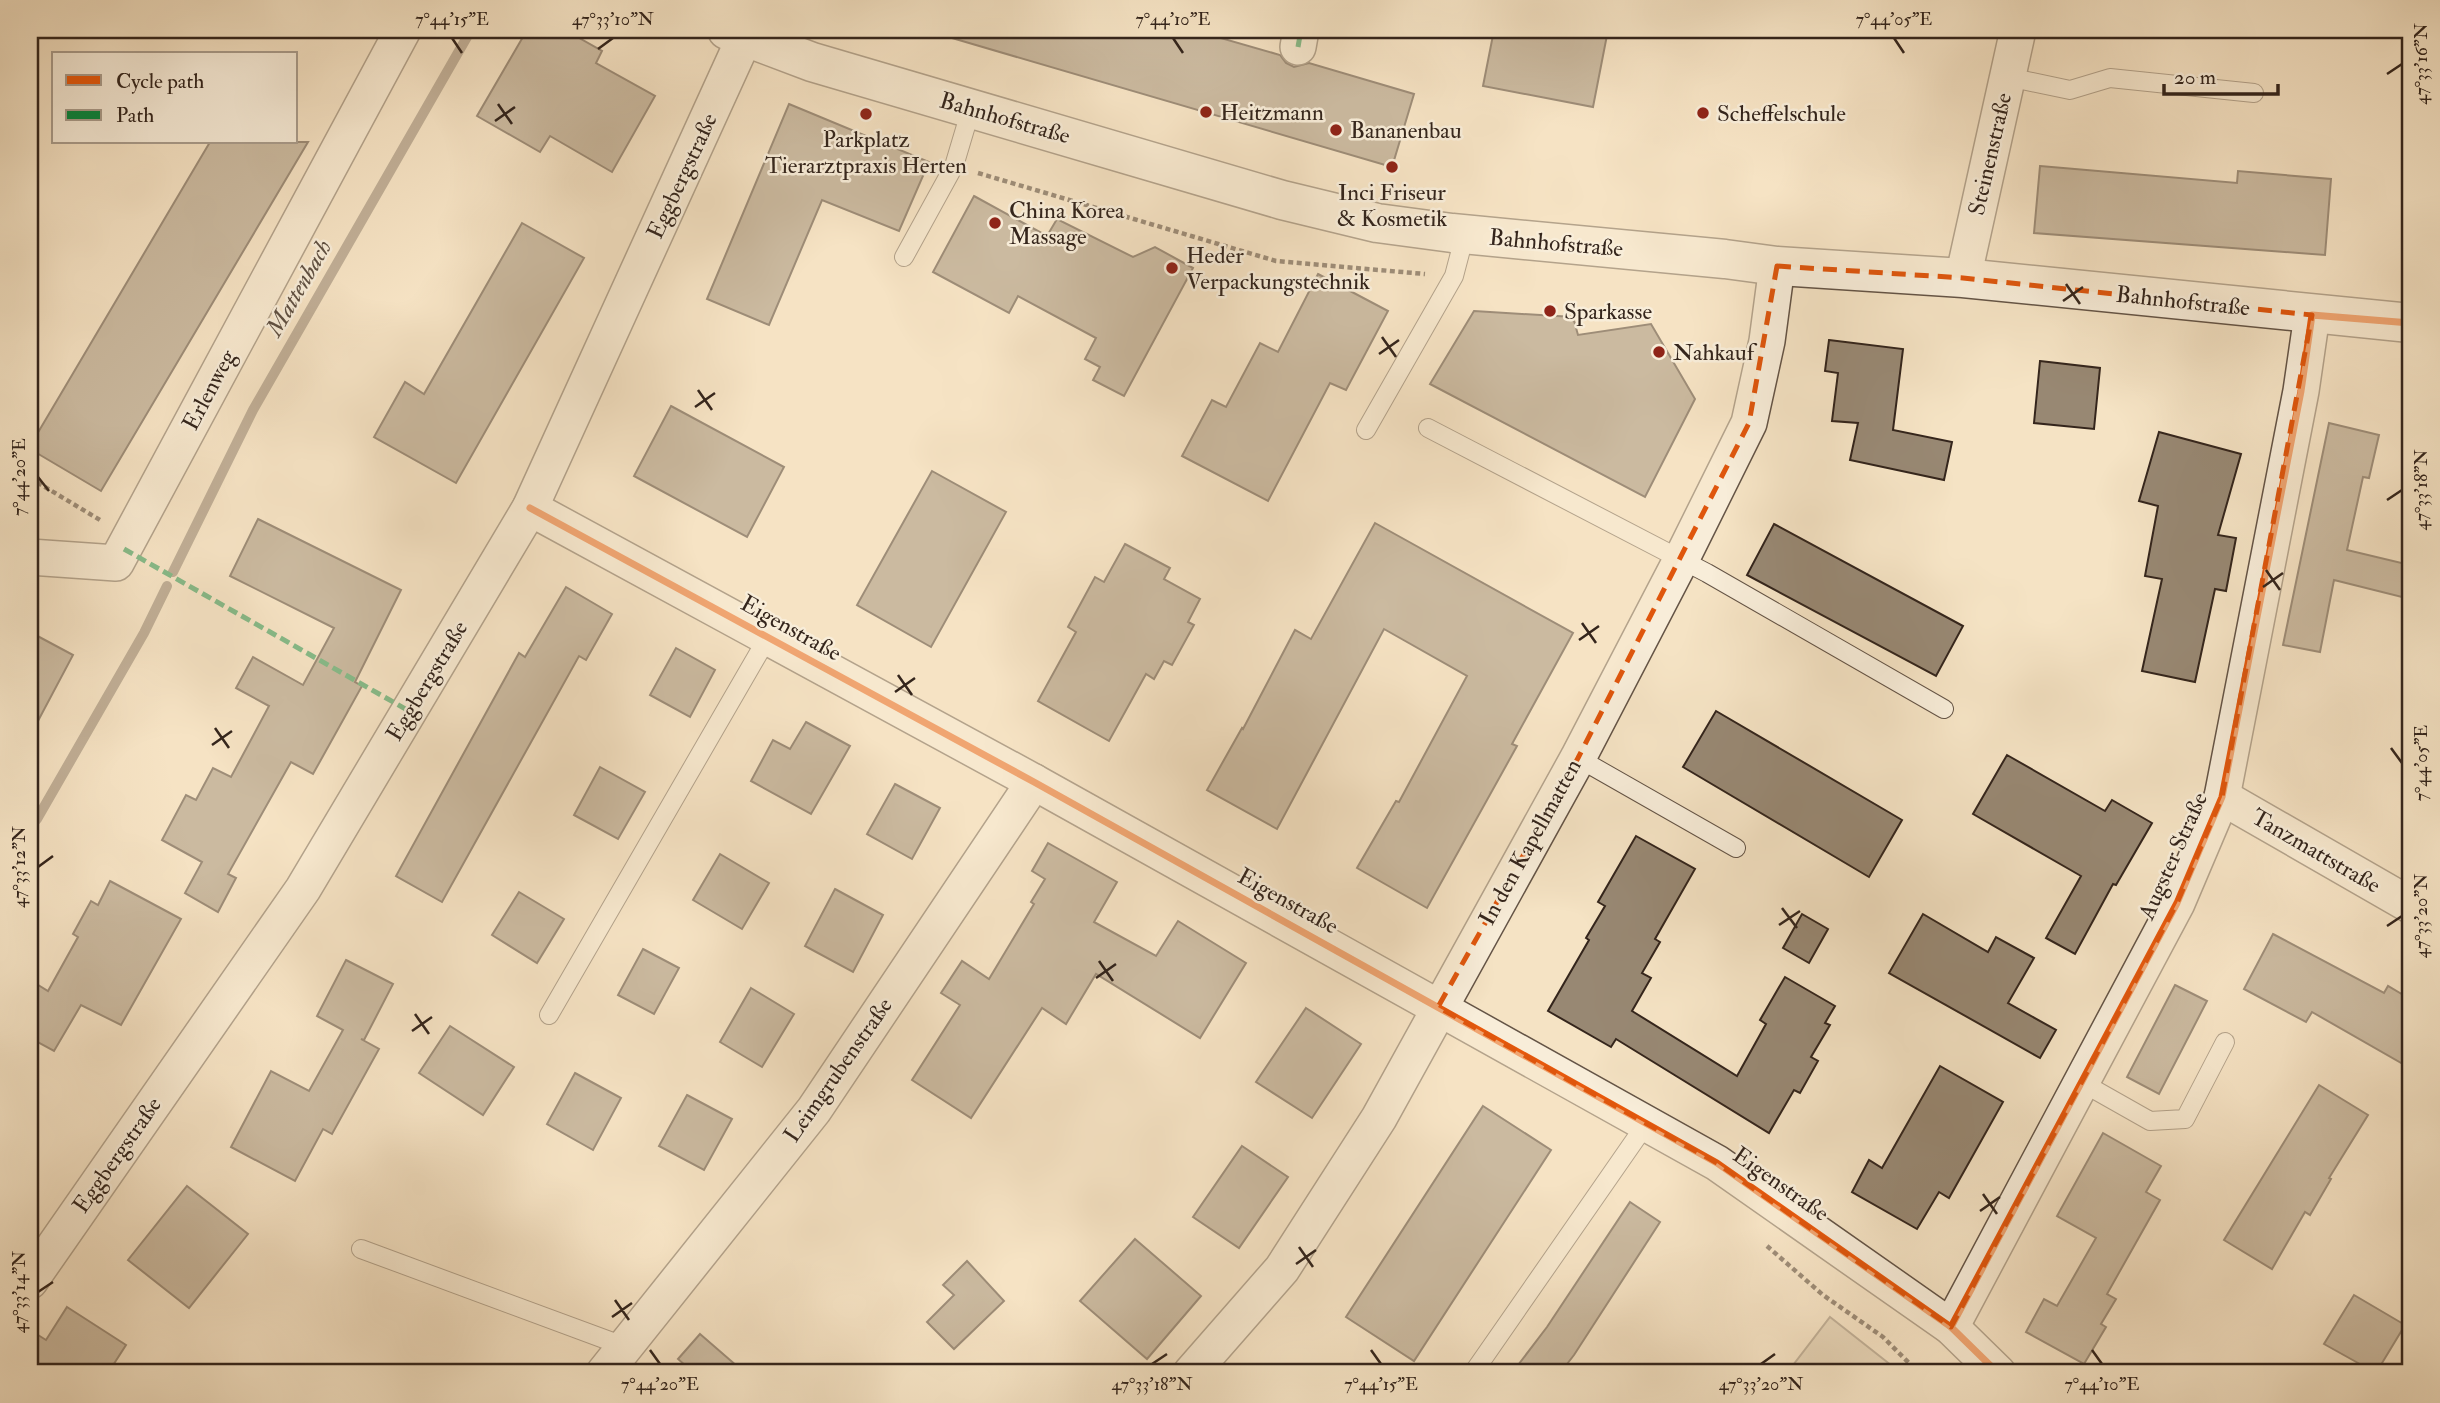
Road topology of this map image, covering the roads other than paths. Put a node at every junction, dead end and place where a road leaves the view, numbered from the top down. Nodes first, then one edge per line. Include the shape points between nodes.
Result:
1 (402, 30) edge
2 (2018, 30) edge
3 (740, 32) edge
4 (2008, 77) junction
5 (2254, 93) dead end
6 (971, 109) junction
7 (1465, 234) junction
8 (904, 257) dead end
9 (1777, 266) junction
10 (1963, 278) junction
11 (2312, 315) junction
12 (2410, 323) edge
13 (1428, 428) dead end
14 (1366, 430) dead end
15 (530, 508) junction
16 (30, 557) edge
17 (1681, 560) junction
18 (768, 637) junction
19 (1944, 709) dead end
20 (1578, 758) junction
21 (1034, 782) junction
22 (2222, 797) junction
23 (1736, 848) dead end
24 (2410, 905) edge
25 (1438, 1007) junction
26 (549, 1015) dead end
27 (2225, 1042) dead end
28 (2081, 1082) junction
29 (1646, 1124) junction
30 (362, 1249) dead end
31 (30, 1281) edge
32 (1951, 1327) junction
33 (626, 1347) junction
34 (604, 1373) edge
35 (1191, 1373) edge
36 (1473, 1373) edge
37 (1998, 1373) edge

1 - 16 street, Erlenweg via 117,563
2 - 4 street, Steinenstraße
3 - 6 street, Bahnhofstraße via 812,62
3 - 15 street, Eggbergstraße
4 - 5 lane via 2070,90 2110,78
4 - 10 street, Steinenstraße
6 - 7 street, Bahnhofstraße via 1282,200 1377,223
6 - 8 lane via 954,166
7 - 9 street, Bahnhofstraße
7 - 14 lane via 1454,276
9 - 10 street, Bahnhofstraße
9 - 17 street, In den Kapellmatten via 1749,423
10 - 11 street, Bahnhofstraße
11 - 12 street, Bahnhofstraße
11 - 22 street, Augster Straße
13 - 17 lane
15 - 18 street, Eigenstraße
15 - 31 street, Eggbergstraße via 303,889
17 - 19 lane
17 - 20 street, In den Kapellmatten
18 - 21 street, Eigenstraße
18 - 26 lane, Eigenstraße
20 - 23 lane
20 - 25 street, In den Kapellmatten
21 - 25 street, Eigenstraße
21 - 33 street, Leimgrubenstraße via 814,1110
22 - 24 street, Tanzmattstraße
22 - 28 street, Augster Straße via 2177,903
25 - 29 street, Eigenstraße
25 - 35 street, In den Kapellmatten via 1378,1118 1282,1269
27 - 28 lane via 2185,1119 2150,1121
28 - 32 street, Augster Straße
29 - 32 street, Eigenstraße via 1717,1163
29 - 36 lane
30 - 33 lane
32 - 37 street, Eigenstraße
33 - 34 street, Leimgrubenstraße

